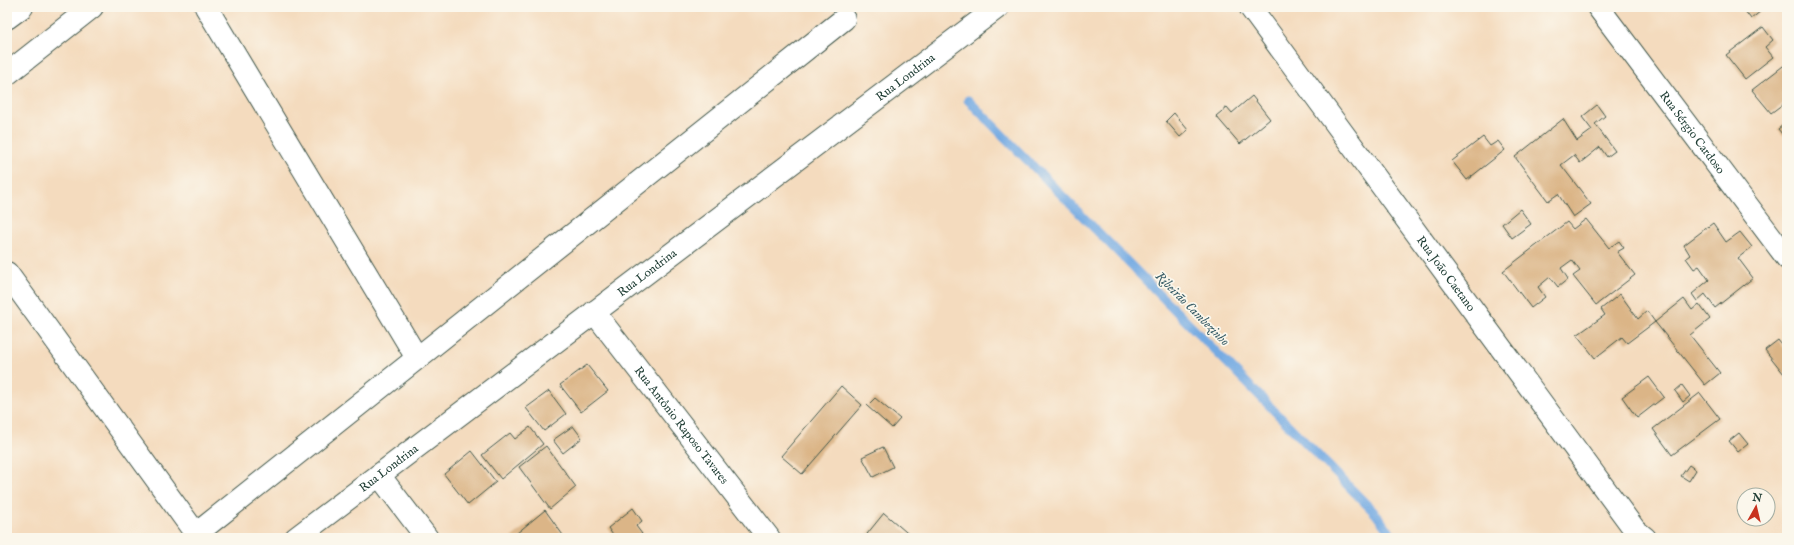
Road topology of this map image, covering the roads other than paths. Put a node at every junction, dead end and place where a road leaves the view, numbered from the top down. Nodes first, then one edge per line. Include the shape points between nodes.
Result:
1 (22, 7) edge
2 (92, 7) edge
3 (206, 7) edge
4 (998, 7) edge
5 (1250, 7) edge
6 (1598, 7) edge
7 (7, 18) edge
8 (844, 19) dead end
9 (7, 74) edge
10 (1787, 258) edge
11 (7, 273) edge
12 (594, 312) junction
13 (417, 358) junction
14 (379, 475) junction
15 (296, 538) edge
16 (427, 538) edge
17 (769, 538) edge
18 (1645, 538) edge

1 - 7 street
2 - 9 street
3 - 13 street
4 - 12 street, Rua Londrina
5 - 18 street, Rua João Caetano via 1636,530
6 - 10 street, Rua Sérgio Cardoso
8 - 13 street
11 - 13 street via 196,534
12 - 14 street, Rua Londrina
12 - 17 street, Rua Antônio Raposo Tavares
14 - 15 street, Rua Londrina
14 - 16 street

